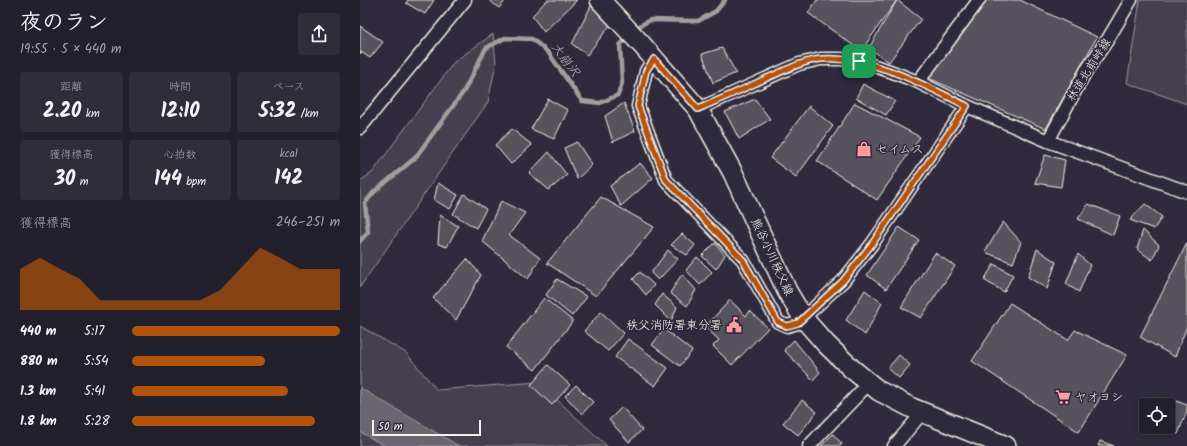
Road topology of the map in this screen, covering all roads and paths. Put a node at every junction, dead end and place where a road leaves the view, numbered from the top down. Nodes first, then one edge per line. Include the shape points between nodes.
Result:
1 (465, 0) edge
2 (600, 0) edge
3 (979, 0) edge
4 (1131, 0) edge
5 (648, 52) junction
6 (918, 82) junction
7 (967, 106) junction
8 (698, 109) junction
9 (360, 128) edge
10 (1048, 141) junction
11 (1187, 192) edge
12 (803, 318) junction
13 (868, 382) junction
14 (923, 412) junction
15 (809, 446) edge
16 (894, 446) edge
17 (1006, 446) edge

1 - 9 street
2 - 5 main road, 熊谷小川秩父線
3 - 6 street
4 - 10 street, 林道北前峠線 via 1086,71
5 - 8 main road, 熊谷小川秩父線
5 - 12 street via 638,106 666,180 743,260 778,322 787,326 798,323
6 - 7 street
6 - 8 street via 859,61 820,59 799,64
7 - 10 street
7 - 12 street via 872,244 843,281
8 - 12 main road, 熊谷小川秩父線 via 733,173 787,291
10 - 11 street
12 - 13 main road, 熊谷小川秩父線 via 826,344
13 - 14 main road, 熊谷小川秩父線
13 - 15 street
14 - 16 street
14 - 17 main road, 熊谷小川秩父線

